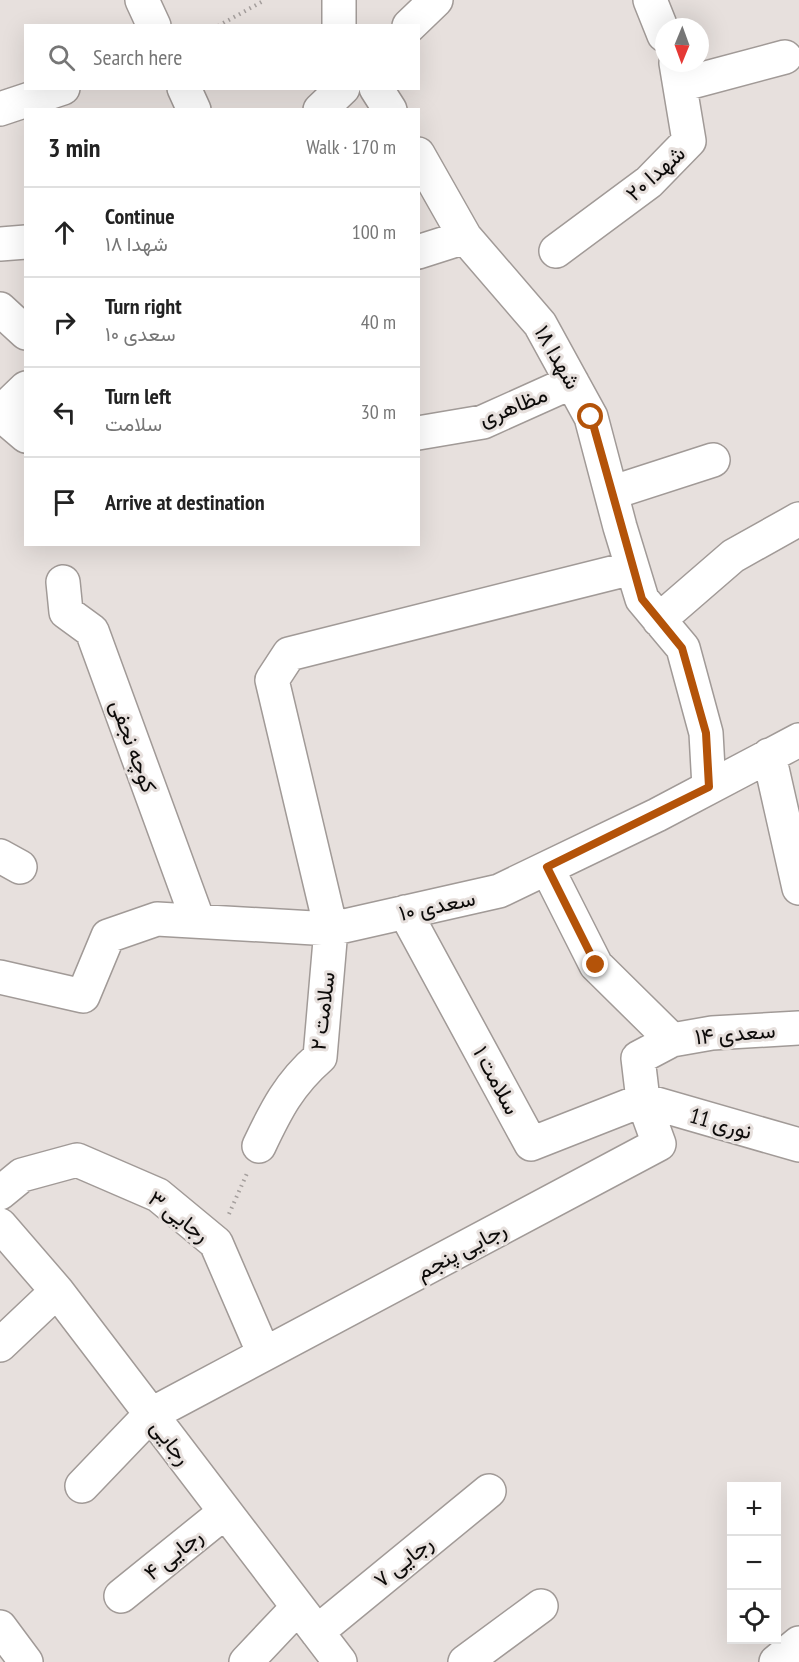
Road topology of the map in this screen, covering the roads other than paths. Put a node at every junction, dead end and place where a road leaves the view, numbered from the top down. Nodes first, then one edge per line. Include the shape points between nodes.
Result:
1 (142, 0) edge
2 (339, 0) edge
3 (436, 0) edge
4 (650, 0) edge
5 (657, 18) edge
6 (153, 24) edge
7 (339, 24) edge
8 (411, 24) edge
9 (785, 57) dead end
10 (678, 74) edge
11 (57, 90) edge
12 (185, 90) edge
13 (341, 90) edge
14 (377, 90) edge
15 (193, 108) edge
16 (322, 108) edge
17 (389, 108) edge
18 (0, 109) edge
19 (420, 158) edge
20 (465, 237) junction
21 (24, 242) edge
22 (0, 244) edge
23 (556, 250) dead end
24 (420, 251) edge
25 (0, 309) edge
26 (24, 331) edge
27 (572, 381) junction
28 (24, 390) edge
29 (0, 414) edge
30 (24, 434) edge
31 (420, 434) edge
32 (713, 460) dead end
33 (611, 493) junction
34 (799, 519) edge
35 (632, 568) junction
36 (63, 582) dead end
37 (659, 620) junction
38 (799, 740) edge
39 (769, 755) junction
40 (709, 787) junction
41 (547, 867) junction
42 (799, 888) edge
43 (405, 912) junction
44 (198, 921) junction
45 (331, 929) junction
46 (0, 978) edge
47 (799, 1028) edge
48 (672, 1040) junction
49 (643, 1100) junction
50 (799, 1145) edge
51 (259, 1146) road end
52 (0, 1193) edge
53 (0, 1225) edge
54 (57, 1291) junction
55 (0, 1345) edge
56 (264, 1354) junction
57 (150, 1415) junction
58 (82, 1486) dead end
59 (489, 1491) dead end
60 (225, 1512) junction
61 (121, 1596) dead end
62 (541, 1606) dead end
63 (307, 1619) junction
64 (0, 1627) edge
65 (799, 1643) edge
66 (26, 1662) edge
67 (246, 1662) edge
68 (340, 1662) edge
69 (465, 1662) edge
70 (776, 1662) edge

1 - 6 street
2 - 7 street
3 - 8 street
4 - 5 street
9 - 10 street
10 - 23 street, شهدا ۲۰ via 690,141 649,182
11 - 18 street
12 - 15 street
13 - 16 street
14 - 17 street
19 - 20 street, شهدا ۱۸
20 - 24 street
20 - 27 street, شهدا ۱۸ via 540,324
21 - 22 street
25 - 26 street
27 - 31 street, مظاهری via 483,422
27 - 33 street, شهدا ۱۸ via 591,417
28 - 29 street
29 - 30 street
32 - 33 street
33 - 35 street, شهدا ۱۸
34 - 37 street via 733,555
35 - 37 street, شهدا ۱۸ via 642,599
35 - 45 street, سلامت ۲ via 289,654 272,681
36 - 44 street, کوچه نجفی via 66,612 93,631
37 - 40 street, شهدا ۱۸ via 682,648 706,733
38 - 39 street, سعدی ۱۰
39 - 40 street, سعدی ۱۰
39 - 42 street
40 - 41 street, سعدی ۱۰
41 - 43 street, سعدی ۱۰ via 499,891
41 - 48 street via 596,965
43 - 45 street, سعدی ۱۰
43 - 49 street, سلامت ۱ via 531,1144
44 - 45 street, سعدی ۱۰
44 - 46 street, سعدی ۱۰ via 157,919 108,936 83,996
45 - 51 street, سلامت ۲ via 320,1057 298,1076
47 - 48 street, سعدی ۱۴ via 712,1033
48 - 49 street, رجایی پنجم via 638,1058
49 - 50 street, نوری 11
49 - 56 street, رجایی پنجم via 659,1144
52 - 56 street, رجایی ۳ via 22,1175 77,1160 158,1195 216,1243
53 - 54 street, رجایی
54 - 55 street
54 - 57 street, رجایی
56 - 57 street, رجایی پنجم
57 - 58 street, رجایی پنجم
57 - 60 street, رجایی
59 - 63 street, رجایی ۷
60 - 61 street, رجایی ۴
60 - 63 street, رجایی
62 - 69 street
63 - 67 street, رجایی ۷
63 - 68 street, رجایی
64 - 66 street
65 - 70 street

